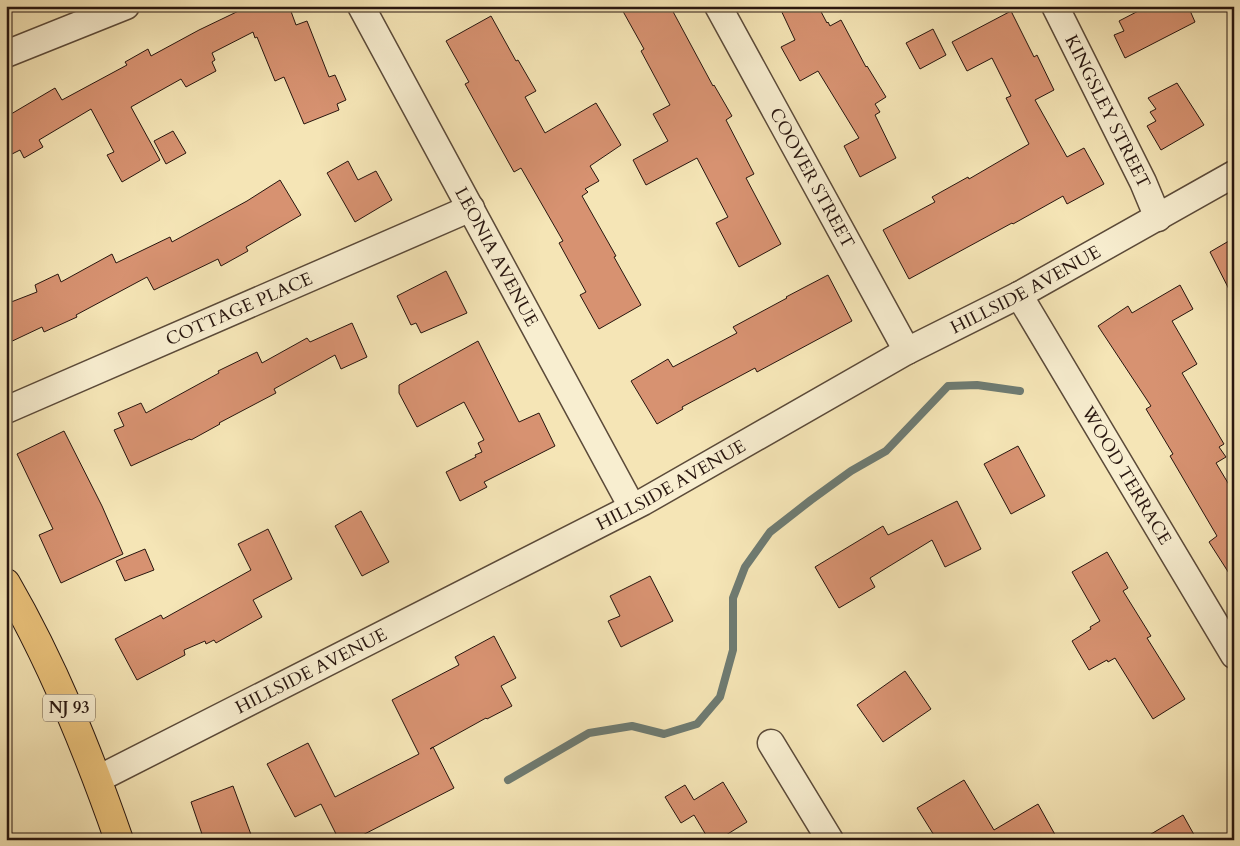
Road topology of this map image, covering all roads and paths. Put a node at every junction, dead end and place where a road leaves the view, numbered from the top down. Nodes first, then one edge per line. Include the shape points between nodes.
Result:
1 (126, 6) edge
2 (361, 6) edge
3 (718, 6) edge
4 (1055, 6) edge
5 (6, 54) edge
6 (1234, 174) edge
7 (471, 208) junction
8 (1158, 218) junction
9 (1020, 295) junction
10 (907, 351) junction
11 (6, 410) edge
12 (632, 507) junction
13 (6, 582) edge
14 (1234, 655) edge
15 (771, 743) dead end
16 (98, 780) junction
17 (119, 840) edge
18 (830, 840) edge

1 - 5 street
2 - 7 street, LEONIA AVENUE
3 - 10 street, COOVER STREET
4 - 8 street, KINGSLEY STREET
6 - 8 street, HILLSIDE AVENUE
7 - 11 street, COTTAGE PLACE
7 - 12 street, LEONIA AVENUE
8 - 9 street, HILLSIDE AVENUE
9 - 10 street, HILLSIDE AVENUE
9 - 14 street, WOOD TERRACE
10 - 12 street, HILLSIDE AVENUE
12 - 16 street, HILLSIDE AVENUE
13 - 16 main road, NJ 93 via 63,693
15 - 18 street
16 - 17 main road, NJ 93

